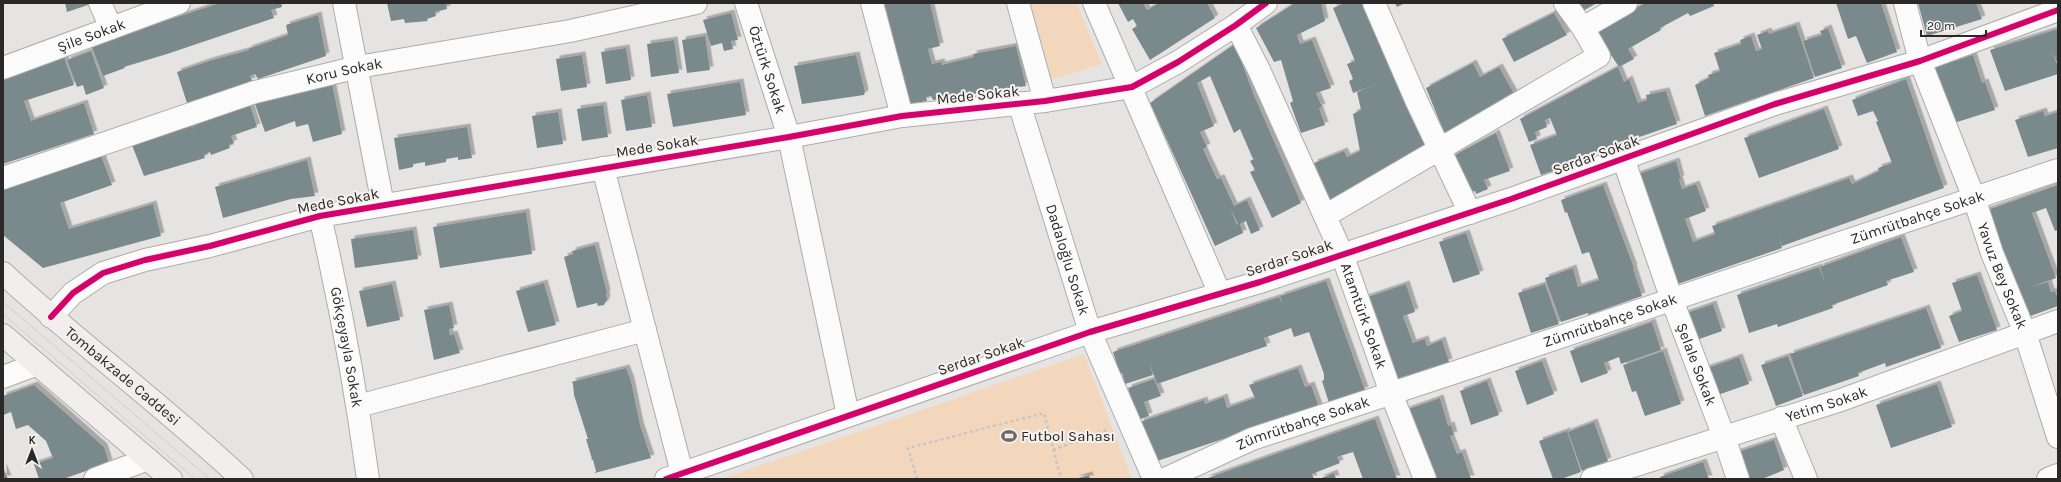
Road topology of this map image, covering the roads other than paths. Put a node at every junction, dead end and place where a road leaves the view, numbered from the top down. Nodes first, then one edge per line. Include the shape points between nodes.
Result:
1 (100, 3) edge
2 (179, 3) edge
3 (344, 3) edge
4 (696, 3) edge
5 (746, 3) edge
6 (872, 3) edge
7 (1018, 3) edge
8 (1094, 3) edge
9 (1266, 3) edge
10 (1374, 3) edge
11 (1565, 3) edge
12 (1626, 3) edge
13 (1905, 3) edge
14 (2058, 10) edge
15 (1236, 25) junction
16 (111, 28) junction
17 (1583, 28) junction
18 (1920, 61) junction
19 (358, 67) junction
20 (3, 68) edge
21 (1132, 87) junction
22 (1045, 101) junction
23 (1019, 103) junction
24 (902, 116) junction
25 (789, 137) junction
26 (1440, 150) junction
27 (1623, 158) junction
28 (603, 168) junction
29 (2058, 170) edge
30 (3, 178) edge
31 (1974, 198) junction
32 (383, 205) junction
33 (1470, 213) junction
34 (320, 216) junction
35 (1325, 216) junction
36 (1342, 254) junction
37 (3, 273) edge
38 (1220, 294) junction
39 (1672, 300) junction
40 (51, 317) junction
41 (2058, 321) edge
42 (645, 330) junction
43 (1090, 332) junction
44 (2025, 333) junction
45 (3, 336) edge
46 (35, 365) junction
47 (3, 377) edge
48 (1391, 393) junction
49 (358, 406) junction
50 (848, 415) junction
51 (1781, 418) junction
52 (1724, 437) junction
53 (2058, 437) edge
54 (148, 459) junction
55 (674, 476) edge
56 (2058, 476) edge
57 (95, 479) edge
58 (171, 479) edge
59 (242, 479) edge
60 (368, 479) edge
61 (1154, 479) edge
62 (1165, 479) edge
63 (1426, 479) edge
64 (1592, 479) edge
65 (1738, 479) edge
66 (1806, 479) edge
67 (2048, 479) edge

1 - 16 street
2 - 16 street, Şile Sokak
3 - 19 street
4 - 19 street, Koru Sokak via 570,31
5 - 25 street, Öztürk Sokak
6 - 24 street
7 - 22 street
8 - 21 street
9 - 15 street, Mede Sokak
10 - 26 street
11 - 17 street
12 - 17 street
13 - 18 street, Yavuz Bey Sokak
14 - 18 street, Serdar Sokak
15 - 21 street, Mede Sokak via 1178,62
15 - 35 street, Atamtürk Sokak
16 - 20 street, Şile Sokak
17 - 26 street via 1599,56
18 - 27 street, Serdar Sokak via 1775,104
18 - 31 street, Yavuz Bey Sokak
19 - 30 street, Koru Sokak via 255,92
19 - 32 street
21 - 22 street, Mede Sokak
21 - 38 street
22 - 23 street, Mede Sokak
23 - 24 street, Mede Sokak
23 - 43 street, Dadaloğlu Sokak
24 - 25 street, Mede Sokak
25 - 28 street, Mede Sokak
25 - 50 street, Öztürk Sokak
26 - 33 street
26 - 35 street
27 - 33 street, Serdar Sokak
27 - 39 street, Şelale Sokak
28 - 32 street, Mede Sokak
28 - 42 street
29 - 31 street, Zümrütbahçe Sokak
31 - 39 street, Zümrütbahçe Sokak
31 - 44 street, Yavuz Bey Sokak via 1992,253
32 - 34 street, Mede Sokak
33 - 36 street, Serdar Sokak
34 - 40 street, Mede Sokak via 103,273 73,293
34 - 49 street, Gökçeyayla Sokak
35 - 36 street, Atamtürk Sokak
36 - 38 street, Serdar Sokak
36 - 48 street, Atamtürk Sokak
37 - 40 main road, Tombakzade Caddesi
38 - 43 street, Serdar Sokak
39 - 48 street, Zümrütbahçe Sokak
39 - 52 street, Şelale Sokak
40 - 59 main road, Tombakzade Caddesi via 199,439
41 - 44 street, Yetim Sokak
42 - 49 street
42 - 55 street
43 - 50 street, Serdar Sokak
43 - 61 street, Dadaloğlu Sokak
44 - 51 street, Yetim Sokak via 1841,400
44 - 53 street, Yavuz Bey Sokak
45 - 46 main road
46 - 47 street
46 - 54 main road
48 - 62 street, Zümrütbahçe Sokak via 1252,439
48 - 63 street, Atamtürk Sokak
49 - 60 street, Gökçeyayla Sokak
50 - 55 street, Serdar Sokak
51 - 52 street, Yetim Sokak
51 - 66 street
52 - 64 street, Yetim Sokak
52 - 65 street, Şelale Sokak
54 - 57 street
54 - 58 main road
56 - 67 street

